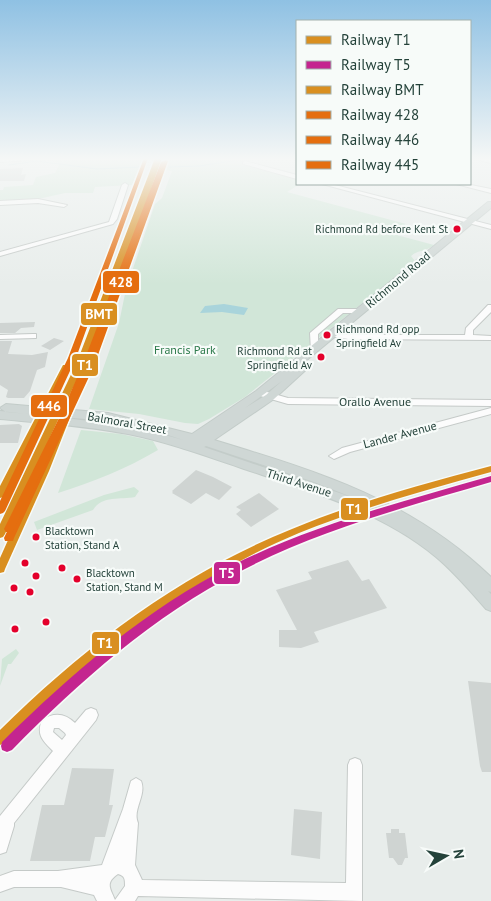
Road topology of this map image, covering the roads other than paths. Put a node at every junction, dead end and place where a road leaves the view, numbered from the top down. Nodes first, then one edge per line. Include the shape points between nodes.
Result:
1 (120, 200) edge
2 (386, 200) edge
3 (0, 203) edge
4 (491, 204) edge
5 (64, 205) dead end
6 (491, 212) edge
7 (474, 223) junction
8 (491, 228) edge
9 (0, 254) edge
10 (491, 307) edge
11 (361, 311) junction
12 (337, 335) junction
13 (33, 336) dead end
14 (0, 337) edge
15 (469, 338) junction
16 (491, 338) edge
17 (314, 349) junction
18 (265, 395) junction
19 (455, 403) junction
20 (491, 403) edge
21 (0, 407) edge
22 (491, 410) edge
23 (244, 414) junction
24 (0, 415) edge
25 (107, 417) junction
26 (466, 417) junction
27 (210, 426) junction
28 (194, 443) junction
29 (227, 448) junction
30 (334, 456) dead end
31 (491, 586) edge
32 (491, 605) edge
33 (91, 714) dead end
34 (73, 737) junction
35 (61, 752) junction
36 (355, 766) dead end
37 (136, 786) dead end
38 (131, 809) junction
39 (4, 824) edge
40 (0, 846) edge
41 (127, 868) junction
42 (0, 883) edge
43 (104, 888) edge
44 (128, 895) edge
45 (354, 896) edge

1 - 9 street via 110,223
2 - 7 street
3 - 5 street via 15,205 38,201
4 - 7 main road, Richmond Road
6 - 7 main road, Richmond Road
7 - 8 street
7 - 11 main road, Richmond Road
7 - 12 main road, Richmond Road
10 - 15 street via 469,330
11 - 12 main road, Richmond Road
11 - 17 street via 341,312 314,333
12 - 15 street
12 - 17 main road, Richmond Road
12 - 18 main road, Richmond Road
13 - 14 street
15 - 16 street
17 - 18 main road, Richmond Road
18 - 19 street, Orallo Avenue via 288,401
18 - 23 main road, Richmond Road
18 - 27 main road, Richmond Road
19 - 20 street, Orallo Avenue
19 - 26 street via 465,408
21 - 25 main road, Balmoral Street
22 - 26 street, Lander Avenue
23 - 28 main road, Richmond Road
23 - 29 main road via 223,437
24 - 28 main road, Balmoral Street via 128,430
25 - 27 main road via 144,419 192,428
25 - 28 main road, Balmoral Street via 168,430
26 - 30 street, Lander Avenue
27 - 28 main road, Richmond Road
28 - 29 main road, Third Avenue
28 - 32 main road, Third Avenue via 394,520 445,556
29 - 31 main road, Third Avenue via 340,486 394,510 434,535
33 - 34 street
34 - 35 street
34 - 35 street via 72,730 63,722 52,721 46,725 46,734
35 - 39 street
36 - 45 street
37 - 38 street
38 - 41 street
38 - 43 street
39 - 40 street
41 - 43 street via 118,866
41 - 44 street via 134,877
42 - 43 street via 14,879 58,879
44 - 45 street

